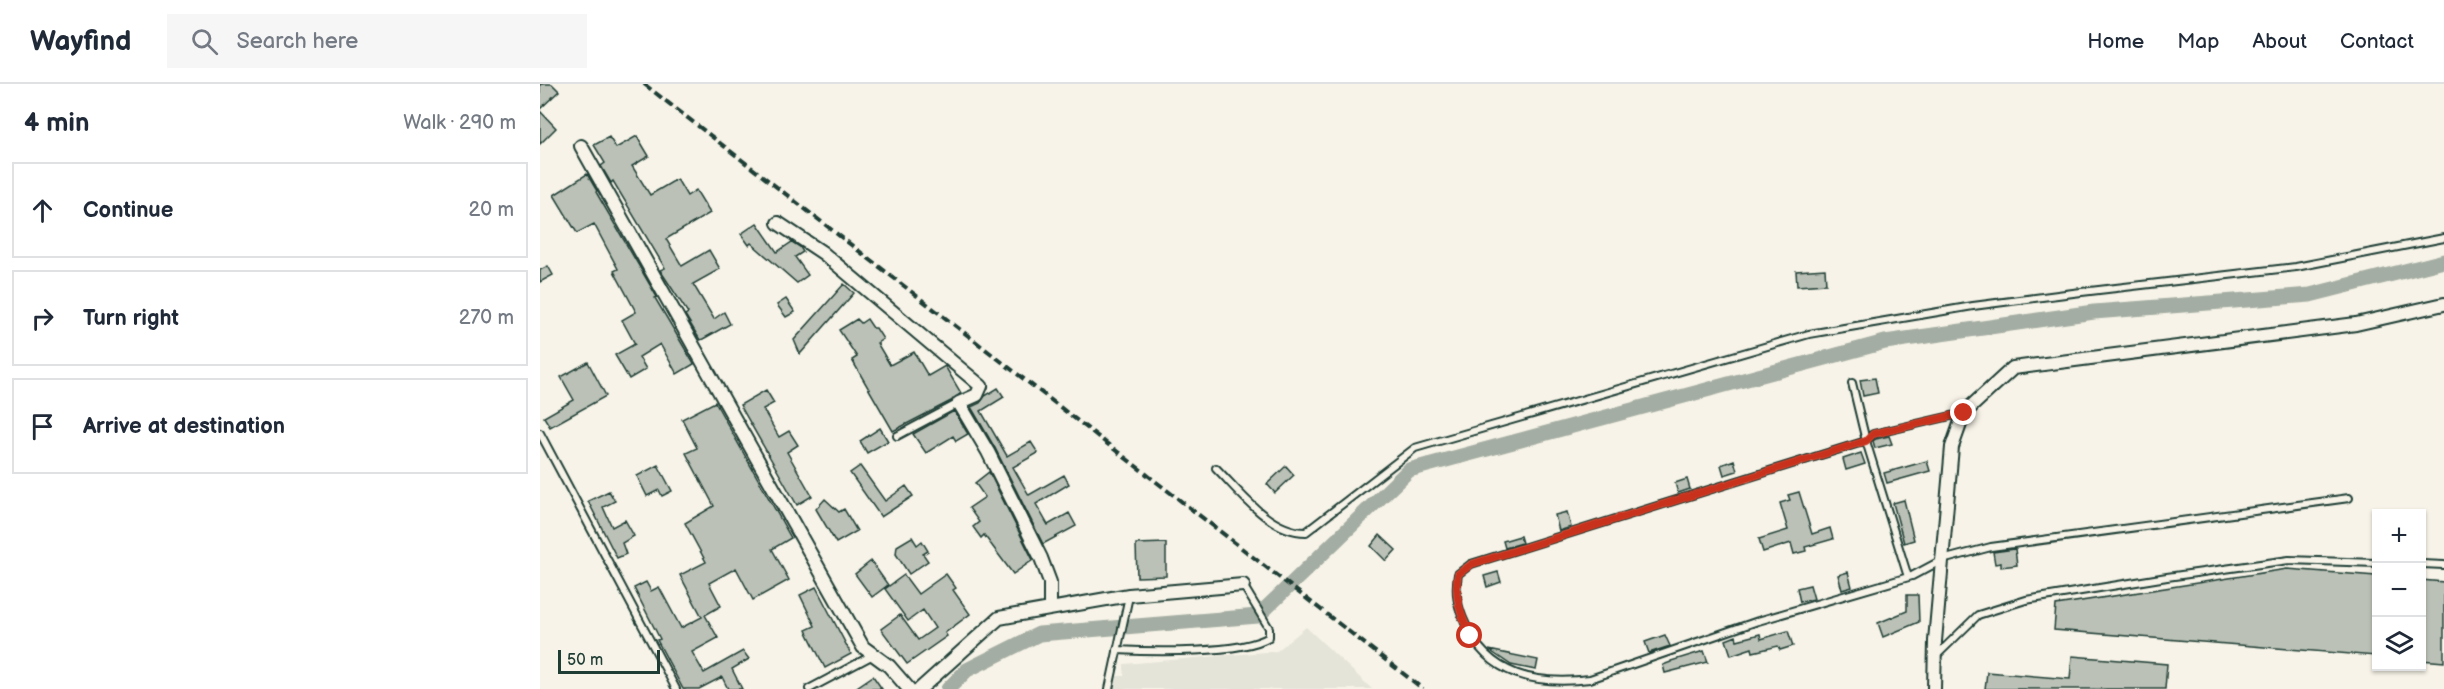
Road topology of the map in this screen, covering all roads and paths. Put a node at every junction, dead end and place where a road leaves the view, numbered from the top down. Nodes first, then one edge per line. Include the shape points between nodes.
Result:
1 (581, 146) dead end
2 (778, 223) dead end
3 (2444, 238) edge
4 (2444, 303) edge
5 (1852, 383) dead end
6 (959, 403) junction
7 (1964, 413) junction
8 (540, 433) edge
9 (897, 436) dead end
10 (1866, 441) junction
11 (1216, 468) dead end
12 (2349, 498) dead end
13 (1942, 560) junction
14 (2372, 562) edge
15 (2426, 564) edge
16 (2444, 565) edge
17 (1908, 577) junction
18 (1244, 586) joint
19 (1129, 595) junction
20 (1050, 609) junction
21 (1117, 650) junction
22 (874, 655) junction
23 (1935, 657) junction
24 (676, 689) edge
25 (809, 689) edge
26 (909, 689) edge
27 (920, 689) edge
28 (1109, 689) edge
29 (1934, 689) edge

1 - 22 street via 863,647
2 - 6 street via 823,253 981,386 977,395
3 - 11 lane via 2296,267 2051,296 1809,334 1415,448 1306,532 1296,532 1263,516
4 - 7 street via 2356,324 2013,368
5 - 10 lane
6 - 9 lane
6 - 20 street via 1041,558 1050,582
7 - 10 lane via 1873,434
7 - 13 street via 1952,447
8 - 24 lane
10 - 17 lane
10 - 17 lane via 1472,564 1458,574 1455,592 1461,615 1470,636 1505,670 1561,682 1590,679 1758,621
12 - 13 lane via 1991,547
13 - 17 lane
13 - 23 street
14 - 23 lane via 2289,560 2026,600 1978,615
15 - 16 lane
18 - 19 street
18 - 21 lane via 1269,628 1269,637 1263,641 1164,652
19 - 20 street
19 - 21 lane
20 - 27 street via 999,618
21 - 28 lane
22 - 25 lane
22 - 26 street
23 - 29 street

